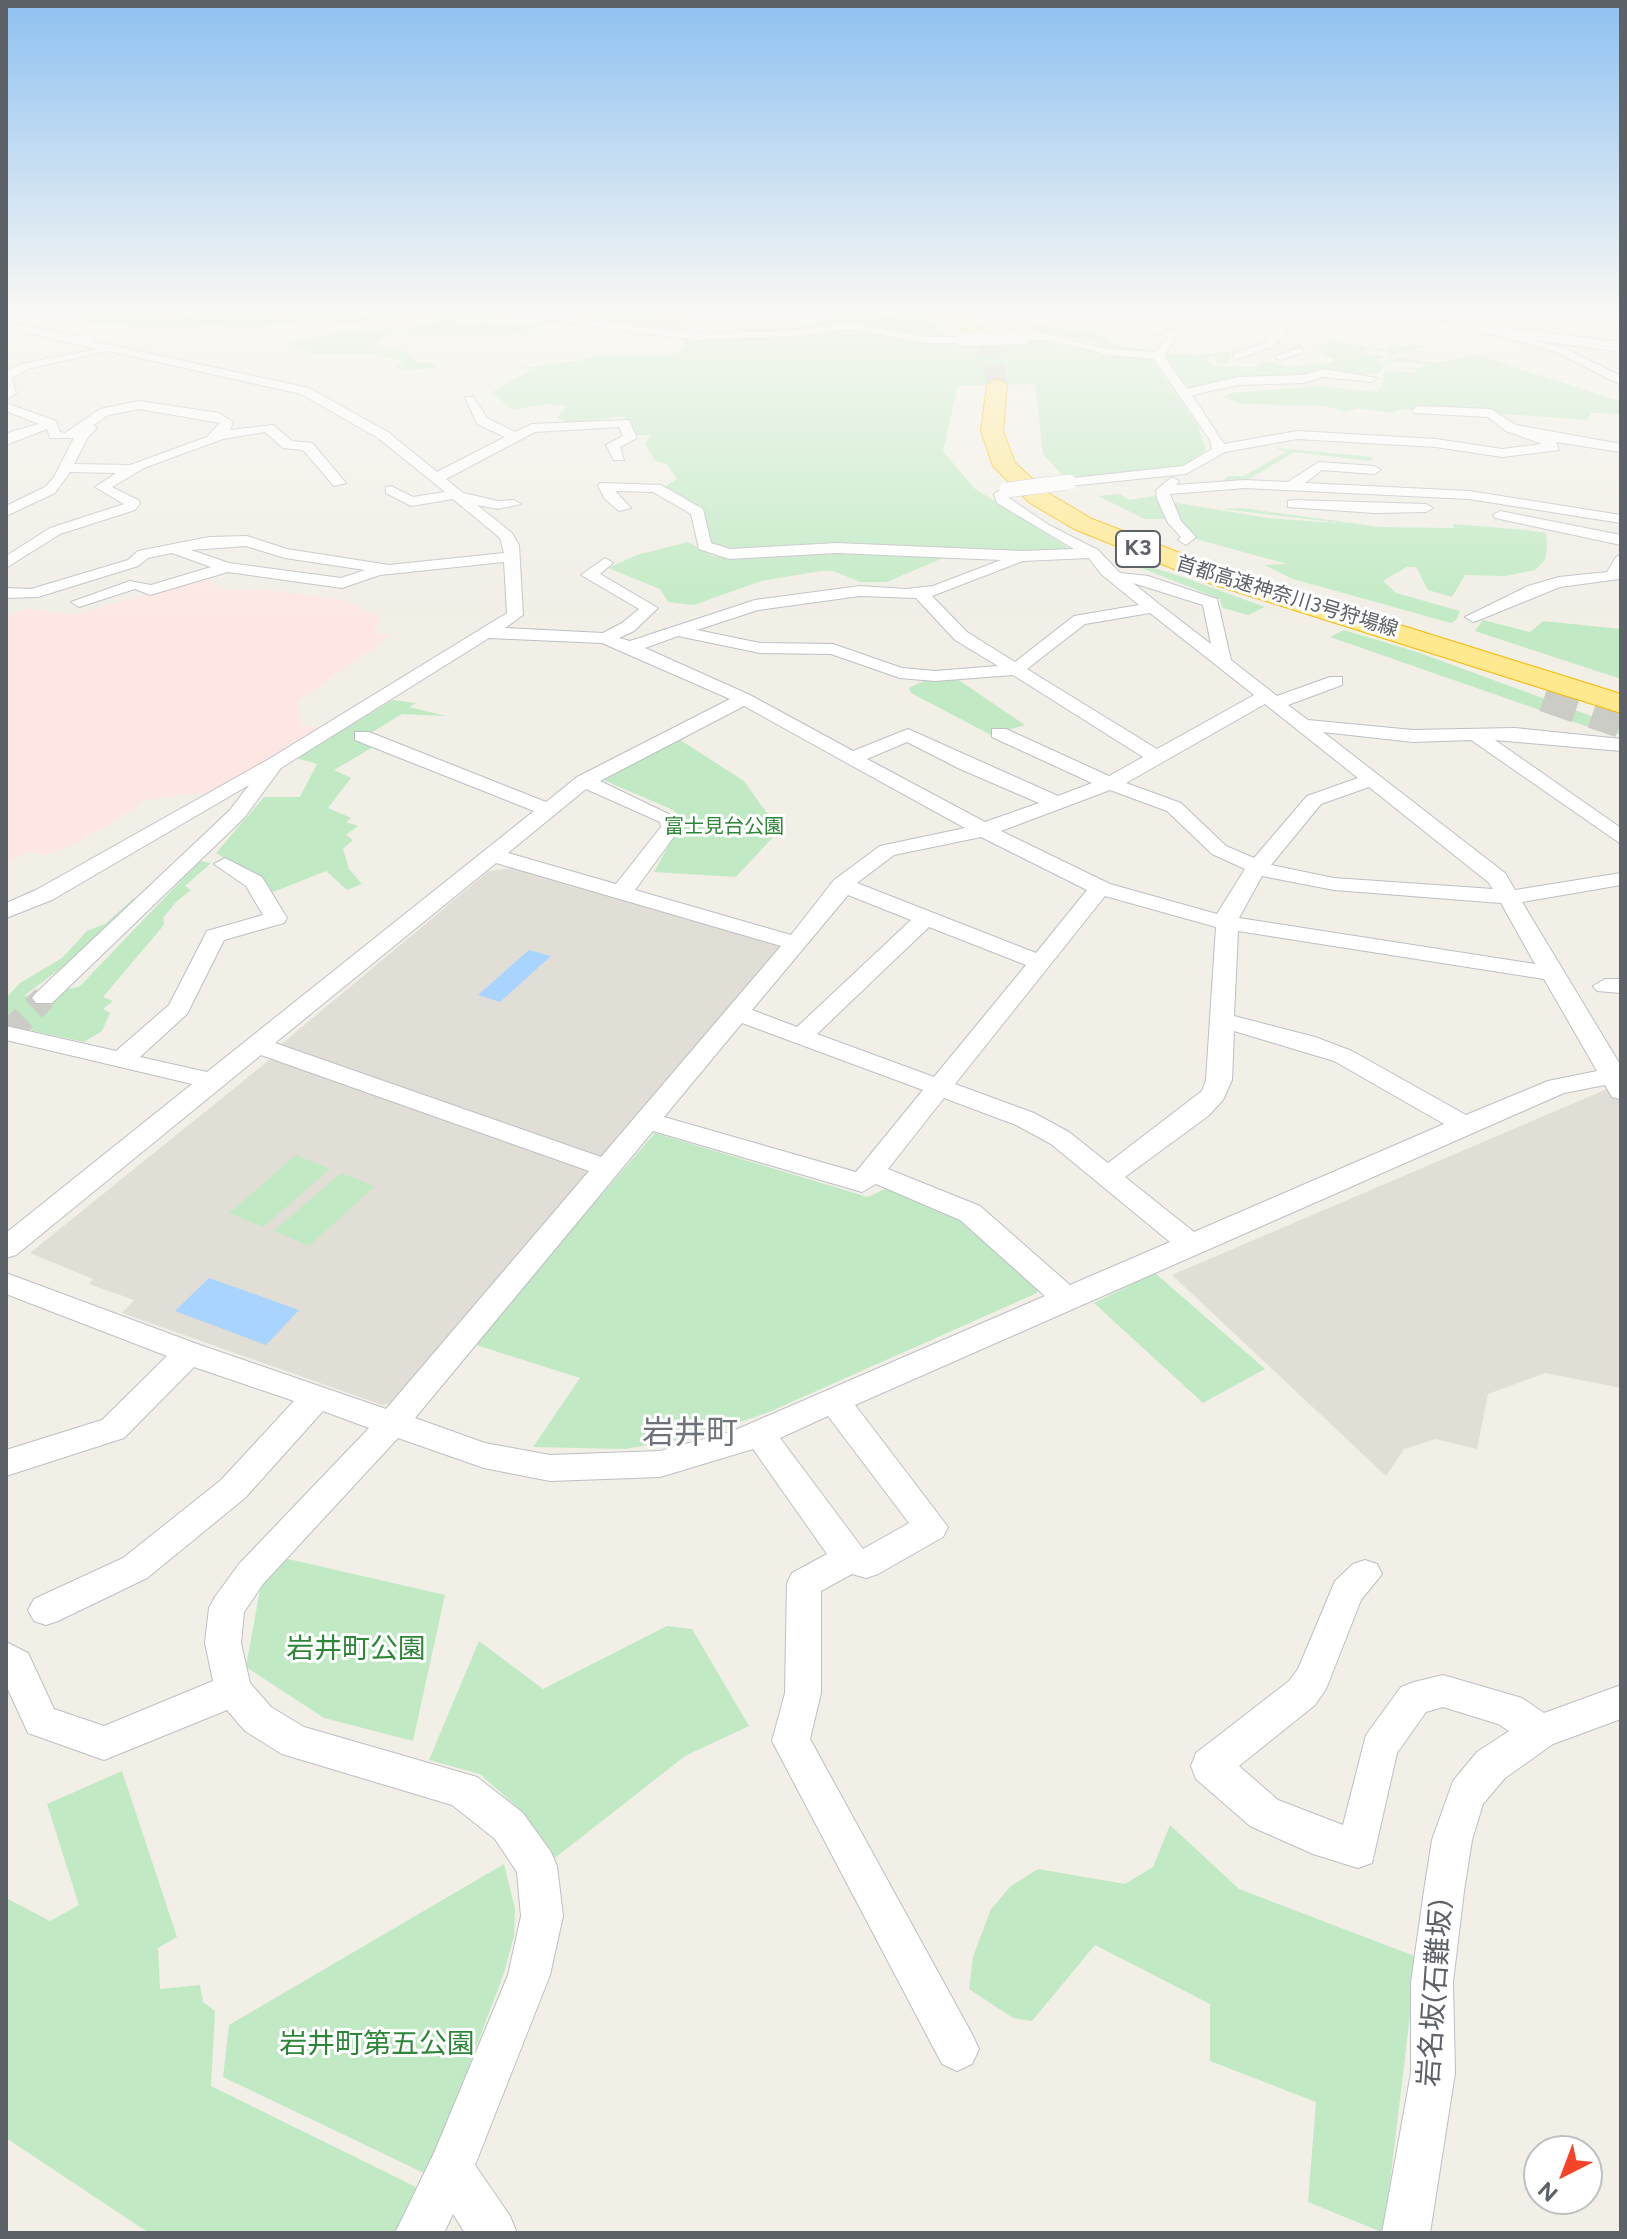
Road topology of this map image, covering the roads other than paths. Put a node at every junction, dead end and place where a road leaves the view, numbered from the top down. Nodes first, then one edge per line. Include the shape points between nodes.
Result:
1 (23, 413) edge
2 (102, 413) edge
3 (204, 413) edge
4 (345, 413) edge
5 (477, 413) edge
6 (997, 413) tunnel mouth
7 (1008, 413) tunnel mouth
8 (1197, 413) edge
9 (1473, 413) edge
10 (1492, 413) edge
11 (1417, 415) dead end
12 (1322, 420) dead end
13 (51, 424) junction
14 (94, 425) dead end
15 (220, 435) junction
16 (1342, 436) junction
17 (1540, 436) junction
18 (515, 437) junction
19 (6, 441) edge
20 (1621, 448) edge
21 (1219, 449) junction
22 (619, 457) dead end
23 (67, 468) junction
24 (131, 469) junction
25 (1186, 470) junction
26 (1374, 470) dead end
27 (1154, 474) junction
28 (435, 479) junction
29 (339, 483) dead end
30 (1266, 485) junction
31 (1291, 486) junction
32 (1165, 488) junction
33 (391, 490) dead end
34 (454, 495) junction
35 (514, 504) dead end
36 (619, 509) dead end
37 (6, 512) edge
38 (1621, 519) edge
39 (1621, 540) edge
40 (1176, 544) junction
41 (173, 549) junction
42 (1093, 553) junction
43 (1023, 556) junction
44 (512, 557) junction
45 (1621, 560) edge
46 (6, 563) edge
47 (605, 563) dead end
48 (227, 567) junction
49 (388, 569) junction
50 (1116, 578) junction
51 (6, 593) edge
52 (921, 594) junction
53 (79, 602) dead end
54 (1153, 607) junction
55 (1473, 617) dead end
56 (1374, 620) junction
57 (676, 631) junction
58 (488, 633) junction
59 (605, 638) junction
60 (630, 647) junction
61 (1223, 662) junction
62 (1015, 670) junction
63 (1336, 681) dead end
64 (1558, 682) junction
65 (1621, 685) edge
66 (1621, 694) edge
67 (744, 699) junction
68 (1271, 700) junction
69 (1621, 704) edge
70 (1306, 725) junction
71 (999, 733) dead end
72 (362, 736) dead end
73 (1477, 736) junction
74 (1621, 745) edge
75 (1157, 757) junction
76 (852, 758) junction
77 (276, 763) junction
78 (1374, 779) junction
79 (584, 781) junction
80 (1109, 784) junction
81 (1057, 803) junction
82 (547, 809) junction
83 (984, 830) junction
84 (1621, 838) edge
85 (491, 855) junction
86 (209, 857) junction
87 (1256, 869) junction
88 (1621, 879) edge
89 (842, 885) junction
90 (1100, 888) junction
91 (621, 893) junction
92 (1510, 897) junction
93 (6, 911) edge
94 (926, 918) junction
95 (1227, 923) junction
96 (795, 943) junction
97 (1039, 962) junction
98 (1551, 973) junction
99 (44, 998) tunnel mouth
100 (737, 1013) junction
101 (1221, 1020) junction
102 (6, 1033) edge
103 (801, 1036) junction
104 (257, 1045) junction
105 (121, 1060) junction
106 (1618, 1080) edge
107 (212, 1081) junction
108 (941, 1088) junction
109 (646, 1120) junction
110 (1465, 1125) junction
111 (606, 1168) junction
112 (871, 1172) junction
113 (1109, 1176) junction
114 (1190, 1244) junction
115 (6, 1248) edge
116 (6, 1283) edge
117 (1066, 1298) junction
118 (189, 1353) junction
119 (316, 1398) junction
120 (834, 1401) junction
121 (391, 1425) junction
122 (759, 1433) junction
123 (6, 1463) edge
124 (849, 1559) junction
125 (1365, 1574) dead end
126 (46, 1610) dead end
127 (6, 1658) edge
128 (233, 1690) junction
129 (1621, 1702) edge
130 (1540, 1732) junction
131 (957, 2049) dead end
132 (450, 2169) junction
133 (419, 2233) edge
134 (493, 2233) edge
135 (1406, 2233) edge

1 - 13 street
2 - 13 street via 67,437 55,435
3 - 15 street via 227,422
4 - 28 street via 383,435
5 - 18 street
6 - 56 highway, 首都高速神奈川3号狩場線 / K3 via 992,431 1005,466 1051,506 1184,571
7 - 40 highway, 首都高速神奈川3号狩場線 / K3 via 1011,435 1033,474 1082,510
8 - 21 street
9 - 11 street
10 - 17 street via 1511,428
12 - 16 street
13 - 19 street
14 - 23 street via 82,435
15 - 24 street
15 - 29 street via 268,428 288,445 307,446
16 - 17 street via 1502,453 1554,447
16 - 21 street via 1287,436
17 - 20 street
18 - 22 street via 532,428 624,423 630,438 613,445
18 - 28 street
21 - 25 street
23 - 24 street
23 - 37 street via 44,495
24 - 46 street via 102,487 133,503 130,507 55,531
25 - 27 street
25 - 32 street
26 - 31 street via 1319,466
27 - 32 street
27 - 42 street, bridge via 1007,490 1000,497
28 - 34 street
30 - 31 street
30 - 32 street
30 - 39 street via 1271,502 1374,509 1449,507
31 - 38 street via 1478,496
32 - 40 street via 1171,516 1189,537
33 - 34 street via 411,502
34 - 35 street
34 - 44 street via 507,536
36 - 43 street via 605,486 656,488 698,512 704,546 729,554 837,548
40 - 56 highway, 首都高速神奈川3号狩場線
41 - 48 street
41 - 49 street via 247,541 285,553
41 - 51 street via 143,554 133,563 32,594
42 - 43 street
42 - 50 street
43 - 52 street
44 - 49 street
44 - 58 street via 515,615
45 - 55 street via 1613,576 1534,589
47 - 59 street via 589,575 650,608
48 - 49 street via 342,583
48 - 53 street via 150,590 136,584
50 - 54 street
50 - 61 street via 1142,579 1211,602
52 - 57 street via 860,591 755,605
52 - 62 street via 961,636
54 - 61 street
54 - 62 street via 1080,620
56 - 64 highway, 首都高速神奈川3号狩場線
56 - 64 highway via 1433,651
57 - 60 street
57 - 62 street via 760,648 833,649 917,675
58 - 59 street
58 - 77 street
59 - 60 street
60 - 67 street
61 - 68 street
62 - 75 street
63 - 68 street
64 - 65 highway
64 - 66 highway, 首都高速神奈川3号狩場線
64 - 69 highway, 首都高速神奈川3号狩場線
67 - 76 street
67 - 79 street
68 - 70 street
68 - 75 street
70 - 73 street via 1377,734
70 - 78 street
71 - 80 street
72 - 82 street
73 - 74 street via 1515,734
73 - 84 street
75 - 80 street
76 - 81 street via 908,735
76 - 83 street
77 - 86 street
77 - 93 street via 44,895
78 - 87 street via 1314,800
78 - 92 street via 1497,878
79 - 82 street
79 - 91 street via 669,819 671,827
80 - 81 street
80 - 87 street via 1174,807 1219,850
81 - 83 street
82 - 85 street
83 - 89 street via 887,850
83 - 90 street
85 - 91 street
85 - 104 street
86 - 99 street
86 - 105 street via 254,882 276,918 215,936 179,1009
87 - 92 street via 1334,884
87 - 95 street
88 - 92 street
89 - 94 street
89 - 96 street
90 - 95 street
90 - 97 street
91 - 96 street
92 - 98 street
94 - 97 street
94 - 103 street
95 - 98 street
95 - 101 street
96 - 100 street
97 - 108 street
98 - 106 street
100 - 103 street
100 - 109 street
101 - 110 street via 1343,1056
101 - 113 street via 1214,1094
102 - 105 street
103 - 108 street
104 - 107 street
104 - 111 street
105 - 107 street
106 - 110 street via 1557,1087
107 - 115 street
108 - 112 street
108 - 113 street via 1025,1119
109 - 111 street
109 - 112 street via 862,1183
110 - 114 street
111 - 121 street
112 - 117 street via 970,1213
113 - 114 street
114 - 117 street
116 - 118 street
117 - 120 street
118 - 119 street
118 - 123 street via 113,1429
119 - 121 street
119 - 126 street via 233,1489 135,1568
120 - 122 street
120 - 124 street via 931,1527 866,1564
121 - 122 street via 484,1455 550,1468 595,1469 660,1464
121 - 128 street via 251,1574 227,1608 223,1643
122 - 124 street
124 - 131 street via 804,1583 803,1693 791,1741
125 - 130 street via 1347,1591 1313,1678 1302,1693 1210,1766 1264,1813 1358,1849 1379,1747 1414,1699 1443,1691 1509,1710
127 - 128 street via 15,1664 41,1721 104,1743
128 - 132 street via 258,1719 295,1742 463,1790 509,1826 537,1866 542,1916 529,1975
129 - 130 street, 岩名坂(石難坂)
130 - 135 street, 岩名坂(石難坂) via 1491,1765 1467,1794 1452,1840 1432,1982 1433,2073
132 - 133 street
132 - 134 street

